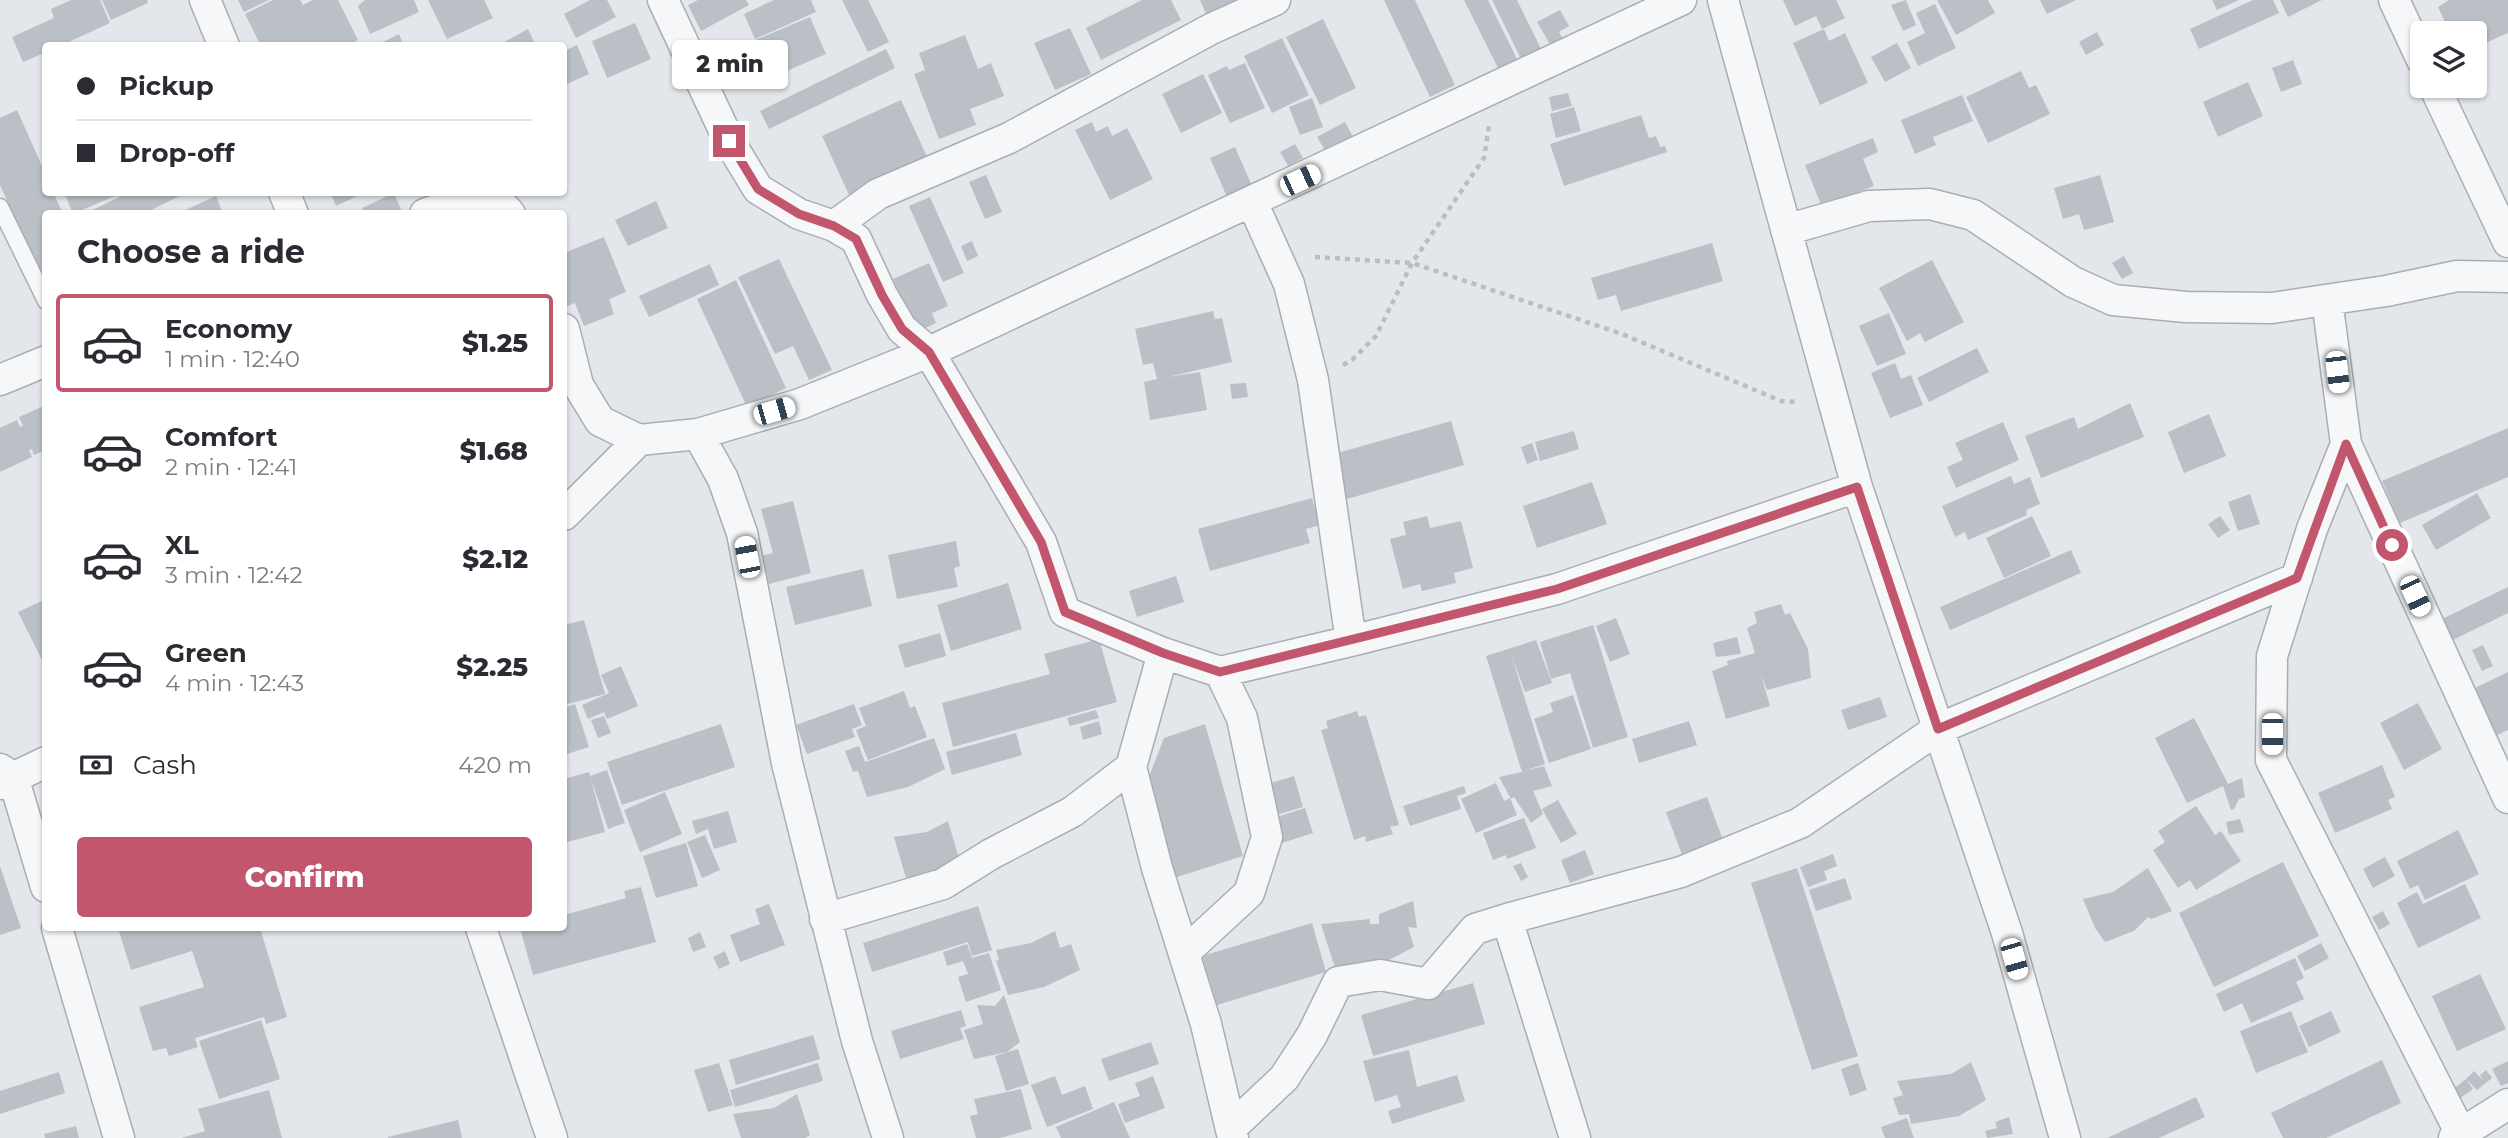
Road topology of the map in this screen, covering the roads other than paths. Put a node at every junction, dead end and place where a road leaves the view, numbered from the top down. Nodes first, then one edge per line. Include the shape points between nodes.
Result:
1 (205, 0) edge
2 (663, 0) edge
3 (1275, 0) edge
4 (1681, 0) edge
5 (1723, 0) edge
6 (2394, 0) edge
7 (2410, 34) edge
8 (222, 42) edge
9 (2440, 98) edge
10 (1252, 202) junction
11 (0, 206) edge
12 (438, 210) edge
13 (507, 210) edge
14 (834, 226) junction
15 (1786, 230) junction
16 (2508, 242) edge
17 (2508, 277) edge
18 (42, 293) edge
19 (2328, 300) junction
20 (567, 341) edge
21 (929, 352) junction
22 (42, 363) edge
23 (0, 380) edge
24 (698, 434) junction
25 (639, 440) junction
26 (2346, 444) junction
27 (1857, 487) junction
28 (567, 512) edge
29 (2297, 578) junction
30 (1351, 641) junction
31 (1163, 653) junction
32 (1220, 672) junction
33 (1938, 729) junction
34 (42, 763) edge
35 (1131, 767) junction
36 (4, 777) edge
37 (2508, 798) edge
38 (42, 877) edge
39 (825, 919) junction
40 (1507, 919) junction
41 (58, 931) edge
42 (482, 931) edge
43 (1184, 953) junction
44 (2508, 1104) edge
45 (1232, 1133) edge
46 (2459, 1137) edge
47 (119, 1138) edge
48 (552, 1138) edge
49 (888, 1138) edge
50 (1575, 1138) edge
51 (2065, 1138) edge

1 - 8 street
2 - 14 street via 729,141 758,189 799,214
3 - 14 street via 1211,29 1009,138 878,194
4 - 10 street
5 - 15 street
6 - 7 street
9 - 16 street
10 - 21 street
10 - 30 street via 1289,284 1313,380
11 - 18 lane
12 - 13 street via 479,197
14 - 21 street via 856,239 902,329
15 - 19 street via 1869,206 1930,204 1973,215 2073,282 2112,300 2272,308
15 - 27 street
17 - 19 street via 2457,276
19 - 26 street
20 - 25 street via 578,385 600,421
21 - 24 street via 800,404
21 - 31 street via 1041,542 1065,612
22 - 23 street
24 - 25 street
24 - 39 street via 723,479 742,533 787,763
25 - 28 street
26 - 29 street
26 - 37 street
27 - 30 street via 1557,589
27 - 33 street
29 - 33 street
29 - 46 street via 2272,656 2271,760
30 - 32 street
31 - 32 street
31 - 35 street
32 - 43 street via 1242,718 1267,837 1248,892
33 - 40 street via 1800,823 1681,872
33 - 51 street via 2007,933
34 - 36 street
35 - 39 street via 1072,812 943,884
35 - 43 street
36 - 38 street
39 - 49 street
40 - 45 street via 1475,929 1428,984 1380,975 1338,982 1284,1078
40 - 50 street
41 - 47 street
42 - 48 street
43 - 45 street
44 - 46 street

